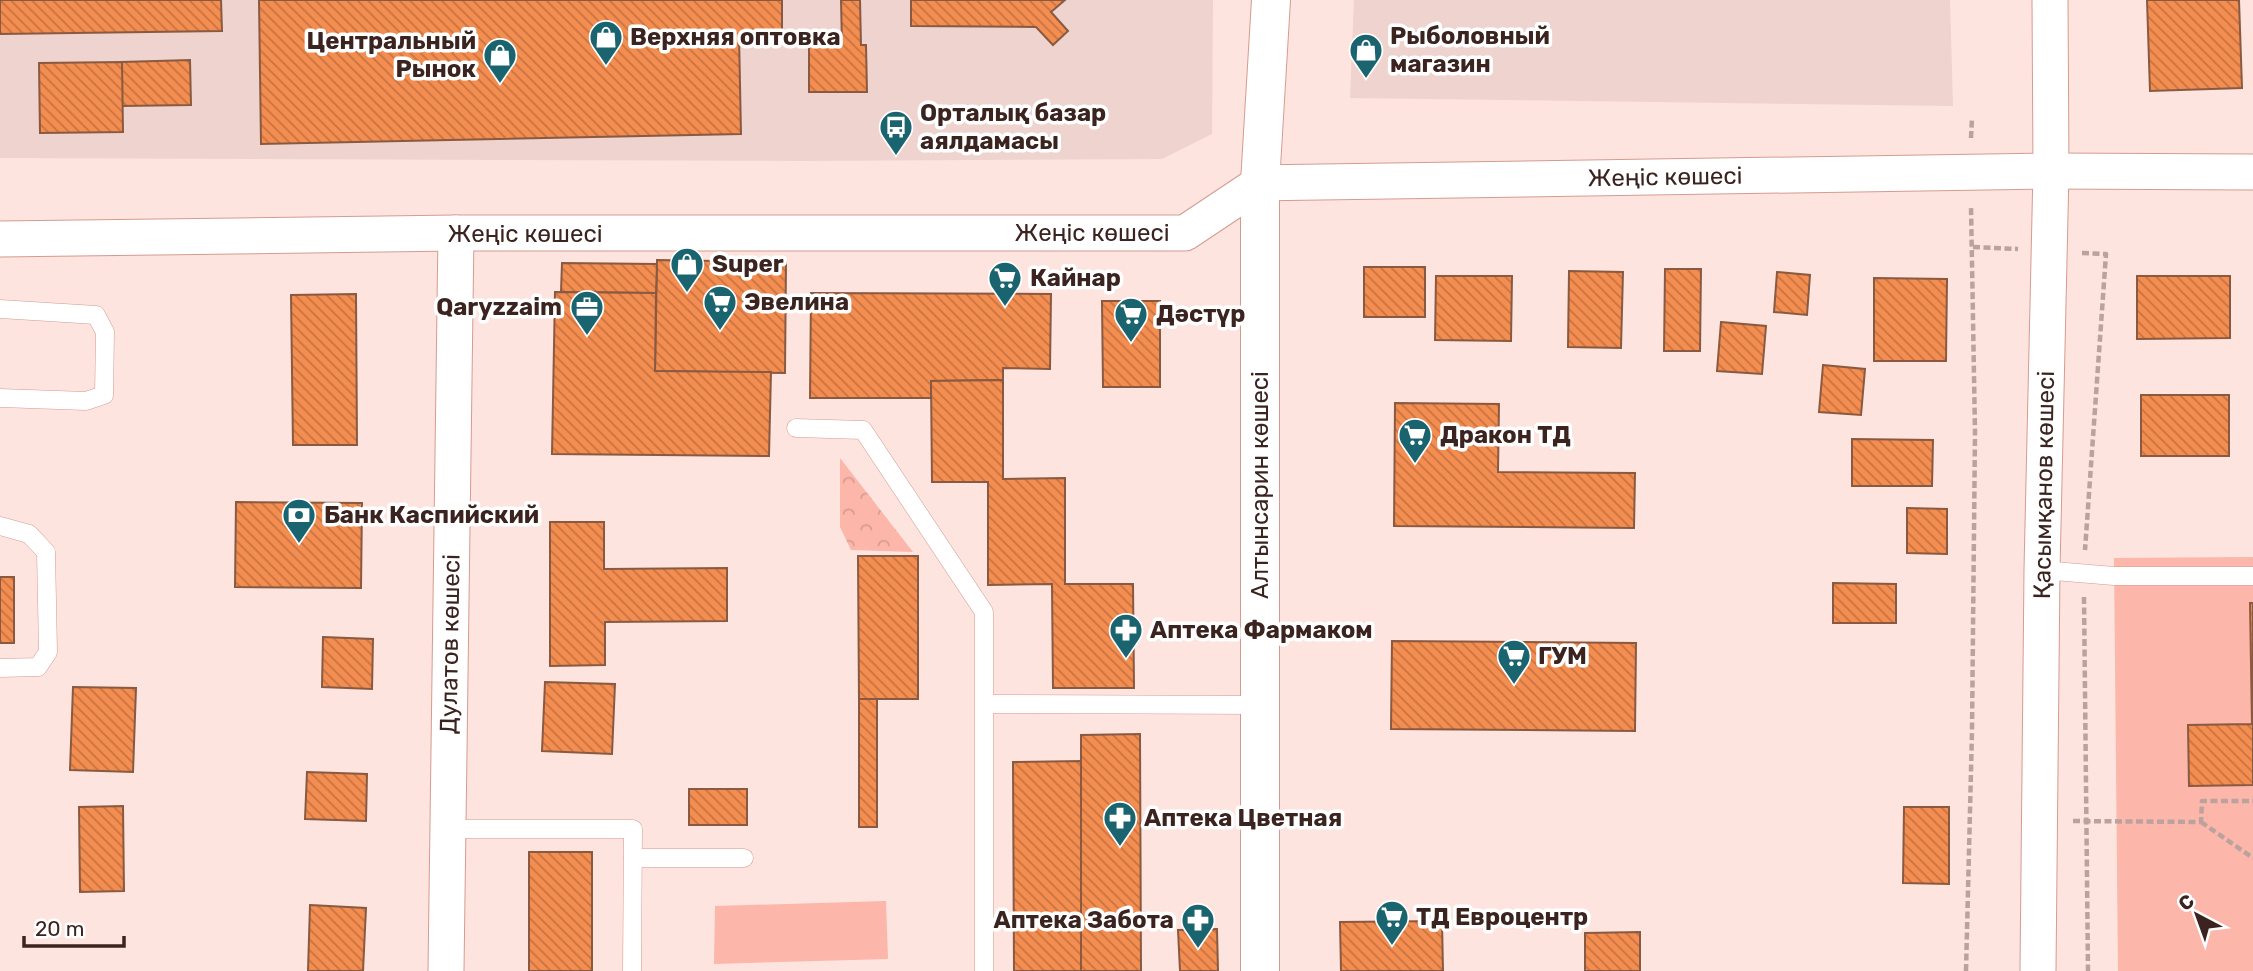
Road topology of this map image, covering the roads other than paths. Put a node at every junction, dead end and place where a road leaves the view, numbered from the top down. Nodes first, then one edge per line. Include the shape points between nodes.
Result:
1 (1271, 0) edge
2 (2050, 0) edge
3 (2051, 171) junction
4 (2253, 172) edge
5 (1260, 183) junction
6 (456, 233) junction
7 (0, 239) edge
8 (1, 305) edge
9 (0, 398) edge
10 (796, 428) dead end
11 (0, 526) edge
12 (2042, 570) junction
13 (2253, 576) edge
14 (0, 668) edge
15 (985, 705) junction
16 (1259, 705) junction
17 (447, 829) junction
18 (632, 858) junction
19 (744, 858) dead end
20 (446, 971) edge
21 (632, 971) edge
22 (984, 971) edge
23 (1260, 971) edge
24 (2038, 971) edge

1 - 5 street, Алтынсарин көшесі
2 - 3 street, Қасымқанов көшесі
3 - 4 street, Жеңіс көшесі
3 - 5 street, Жеңіс көшесі
3 - 12 street, Қасымқанов көшесі
5 - 6 street, Жеңіс көшесі via 1185,233
5 - 16 street, Алтынсарин көшесі
6 - 7 street, Жеңіс көшесі
6 - 17 street, Дулатов көшесі
8 - 9 lane via 96,315 105,332 104,396 86,401
10 - 15 lane via 863,430 984,612
11 - 14 lane via 29,534 46,552 48,652 38,667
12 - 13 lane via 2114,576
12 - 24 street, Қасымқанов көшесі
15 - 16 lane
15 - 22 lane
16 - 23 street, Алтынсарин көшесі
17 - 18 lane via 633,829
17 - 20 street, Дулатов көшесі
18 - 19 lane
18 - 21 lane

